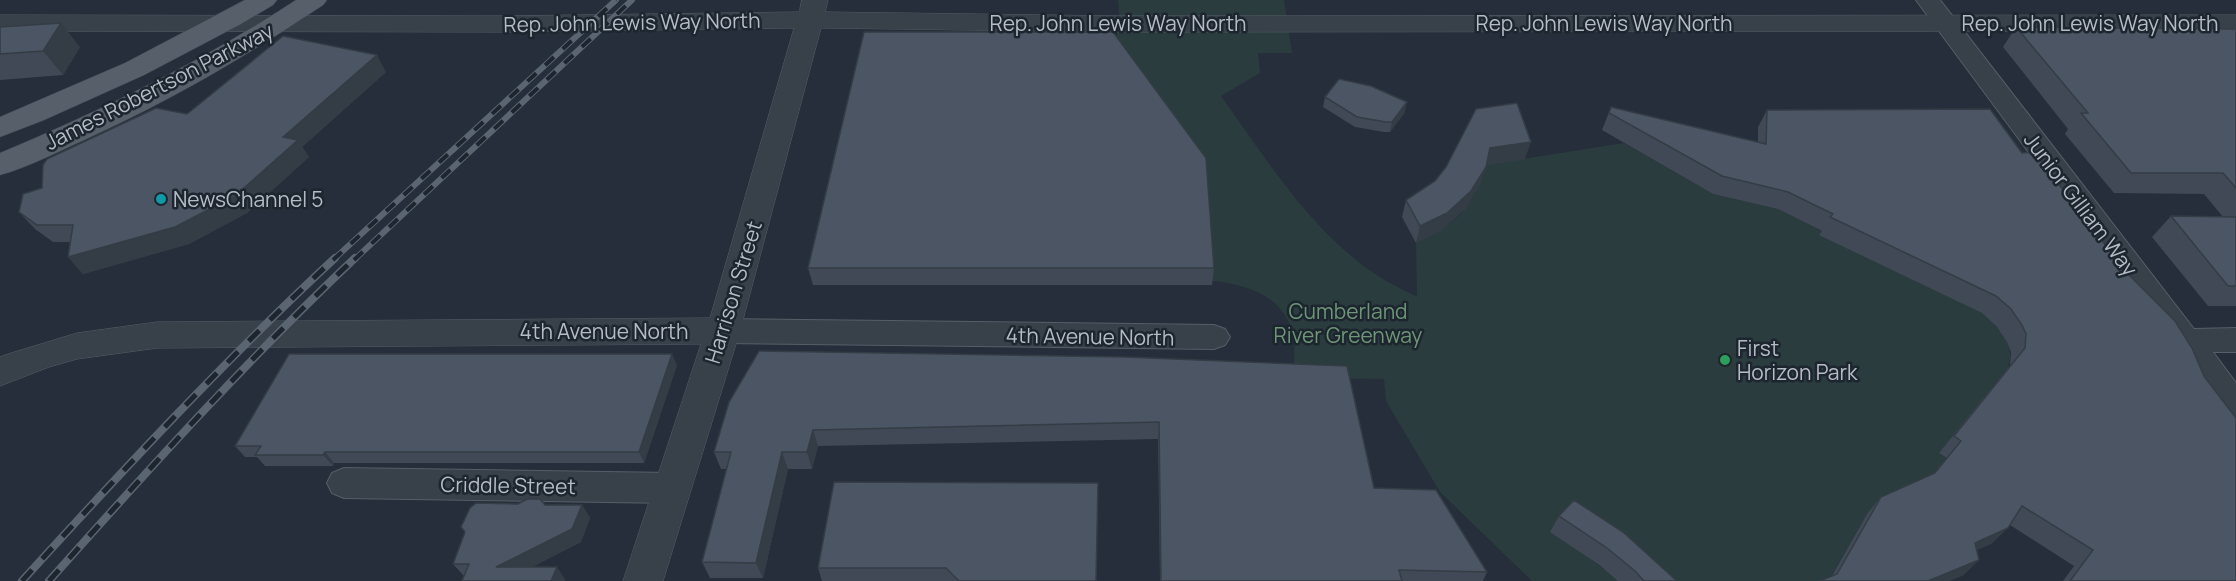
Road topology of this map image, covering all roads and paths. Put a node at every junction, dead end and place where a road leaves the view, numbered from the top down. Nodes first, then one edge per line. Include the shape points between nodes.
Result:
1 (264, 0) edge
2 (314, 0) edge
3 (1928, 0) edge
4 (812, 10) edge
5 (0, 23) edge
6 (224, 23) junction
7 (280, 23) junction
8 (1944, 23) junction
9 (2236, 23) edge
10 (0, 128) edge
11 (0, 165) edge
12 (723, 331) junction
13 (1214, 337) dead end
14 (2236, 340) edge
15 (2185, 341) junction
16 (0, 372) edge
17 (2236, 407) edge
18 (344, 483) dead end
19 (673, 488) junction
20 (643, 581) edge

1 - 6 main road, James Robertson Parkway
2 - 7 main road, James Robertson Parkway
3 - 8 street, Junior Gilliam Way
4 - 7 street, Rep. John Lewis Way North
4 - 8 street, Rep. John Lewis Way North via 1120,24
4 - 12 street, Harrison Street
5 - 6 street, Rep. John Lewis Way North
6 - 7 street, Rep. John Lewis Way North
6 - 10 main road, James Robertson Parkway via 155,61
7 - 11 main road, James Robertson Parkway via 157,92
8 - 9 street, Rep. John Lewis Way North
8 - 15 street, Junior Gilliam Way
12 - 13 street, 4th Avenue North
12 - 16 street, 4th Avenue North via 157,335 94,341 32,357
12 - 19 street, Harrison Street
14 - 15 street
15 - 17 street, Junior Gilliam Way
18 - 19 street, Criddle Street
19 - 20 street, Harrison Street

